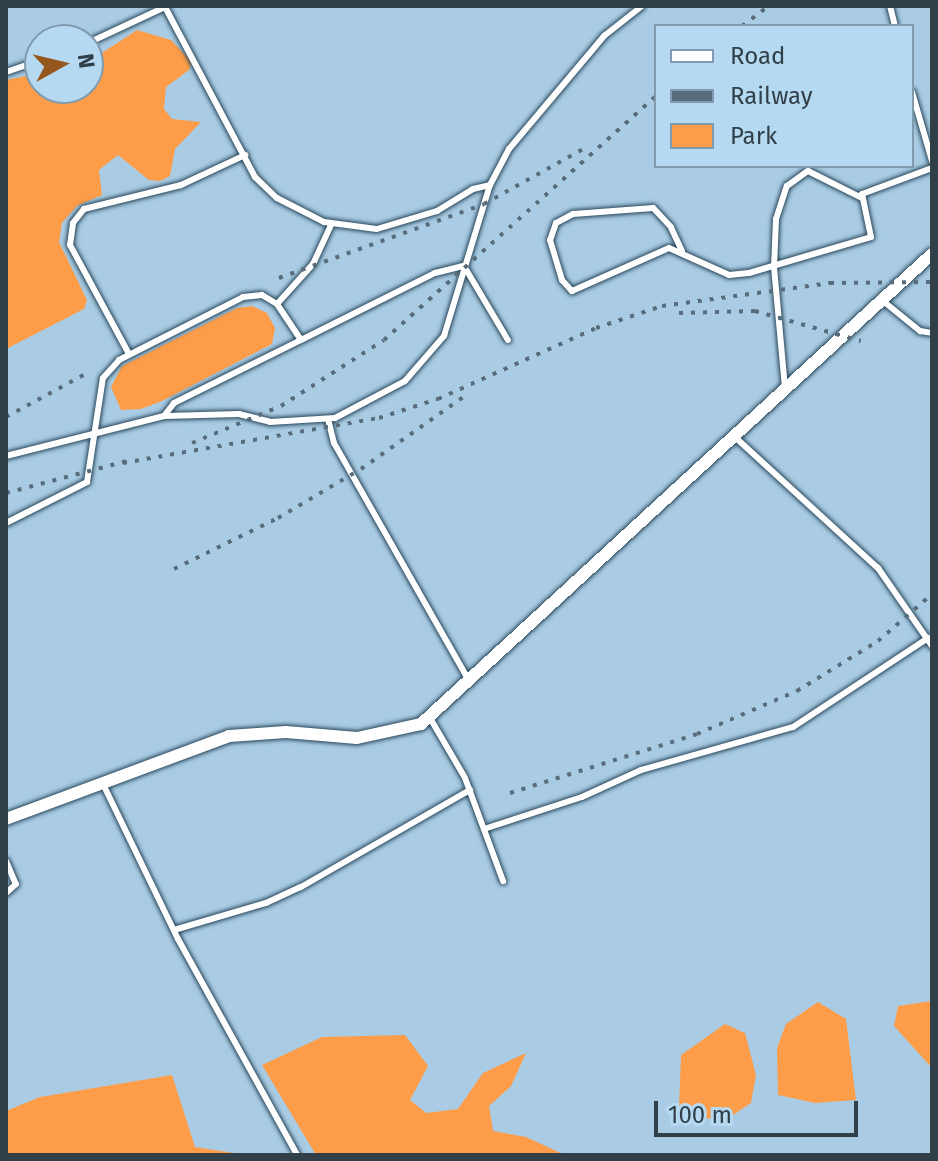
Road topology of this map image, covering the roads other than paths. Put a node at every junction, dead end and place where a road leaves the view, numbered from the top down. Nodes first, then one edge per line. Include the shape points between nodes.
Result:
1 (165, 6) edge
2 (642, 6) edge
3 (104, 35) edge
4 (914, 99) edge
5 (245, 155) junction
6 (932, 161) edge
7 (932, 168) edge
8 (490, 185) junction
9 (862, 198) junction
10 (331, 225) junction
11 (682, 251) junction
12 (932, 254) edge
13 (464, 266) junction
14 (774, 267) junction
15 (883, 301) junction
16 (277, 304) junction
17 (932, 333) edge
18 (301, 340) junction
19 (508, 340) dead end
20 (129, 354) junction
21 (786, 392) junction
22 (164, 416) junction
23 (328, 419) junction
24 (93, 433) junction
25 (736, 438) junction
26 (6, 456) edge
27 (6, 523) edge
28 (928, 638) junction
29 (932, 646) edge
30 (469, 682) junction
31 (430, 718) junction
32 (102, 780) junction
33 (470, 790) junction
34 (6, 819) edge
35 (484, 829) junction
36 (6, 861) edge
37 (503, 881) dead end
38 (6, 893) edge
39 (174, 930) junction
40 (297, 1155) edge

1 - 3 lane
1 - 5 lane
2 - 8 lane via 604,36 551,96 509,149
4 - 6 lane
5 - 10 lane via 255,177 277,198
5 - 20 lane via 181,185 84,209 73,223 70,245
7 - 9 lane via 868,189
8 - 10 lane via 403,224 360,231
8 - 13 lane
9 - 14 lane via 871,237
9 - 14 lane via 816,172 798,174 787,186 776,219
10 - 16 lane via 313,264
11 - 11 lane via 654,251 572,291 562,280 550,240 556,223 573,214 653,208 671,227
11 - 14 lane via 729,275
12 - 15 street
13 - 18 lane via 435,273
13 - 19 lane
13 - 23 lane via 444,336 428,359 369,404
14 - 21 lane
15 - 17 lane via 920,331
15 - 21 street
16 - 18 lane
16 - 20 lane via 262,295 243,297
18 - 22 lane via 174,403
20 - 24 lane via 103,378
21 - 25 street
22 - 23 lane via 239,414 270,422
22 - 24 lane
23 - 30 lane via 334,443
24 - 26 lane
24 - 27 lane via 87,482
25 - 28 lane via 878,568
25 - 30 street
28 - 29 lane
28 - 35 lane via 793,727 641,770 582,797
30 - 31 street
31 - 32 street via 381,736 229,736
31 - 33 lane
32 - 34 street
32 - 39 lane
33 - 35 lane
33 - 39 lane via 301,887
35 - 37 lane
36 - 38 lane via 16,884
39 - 40 lane

